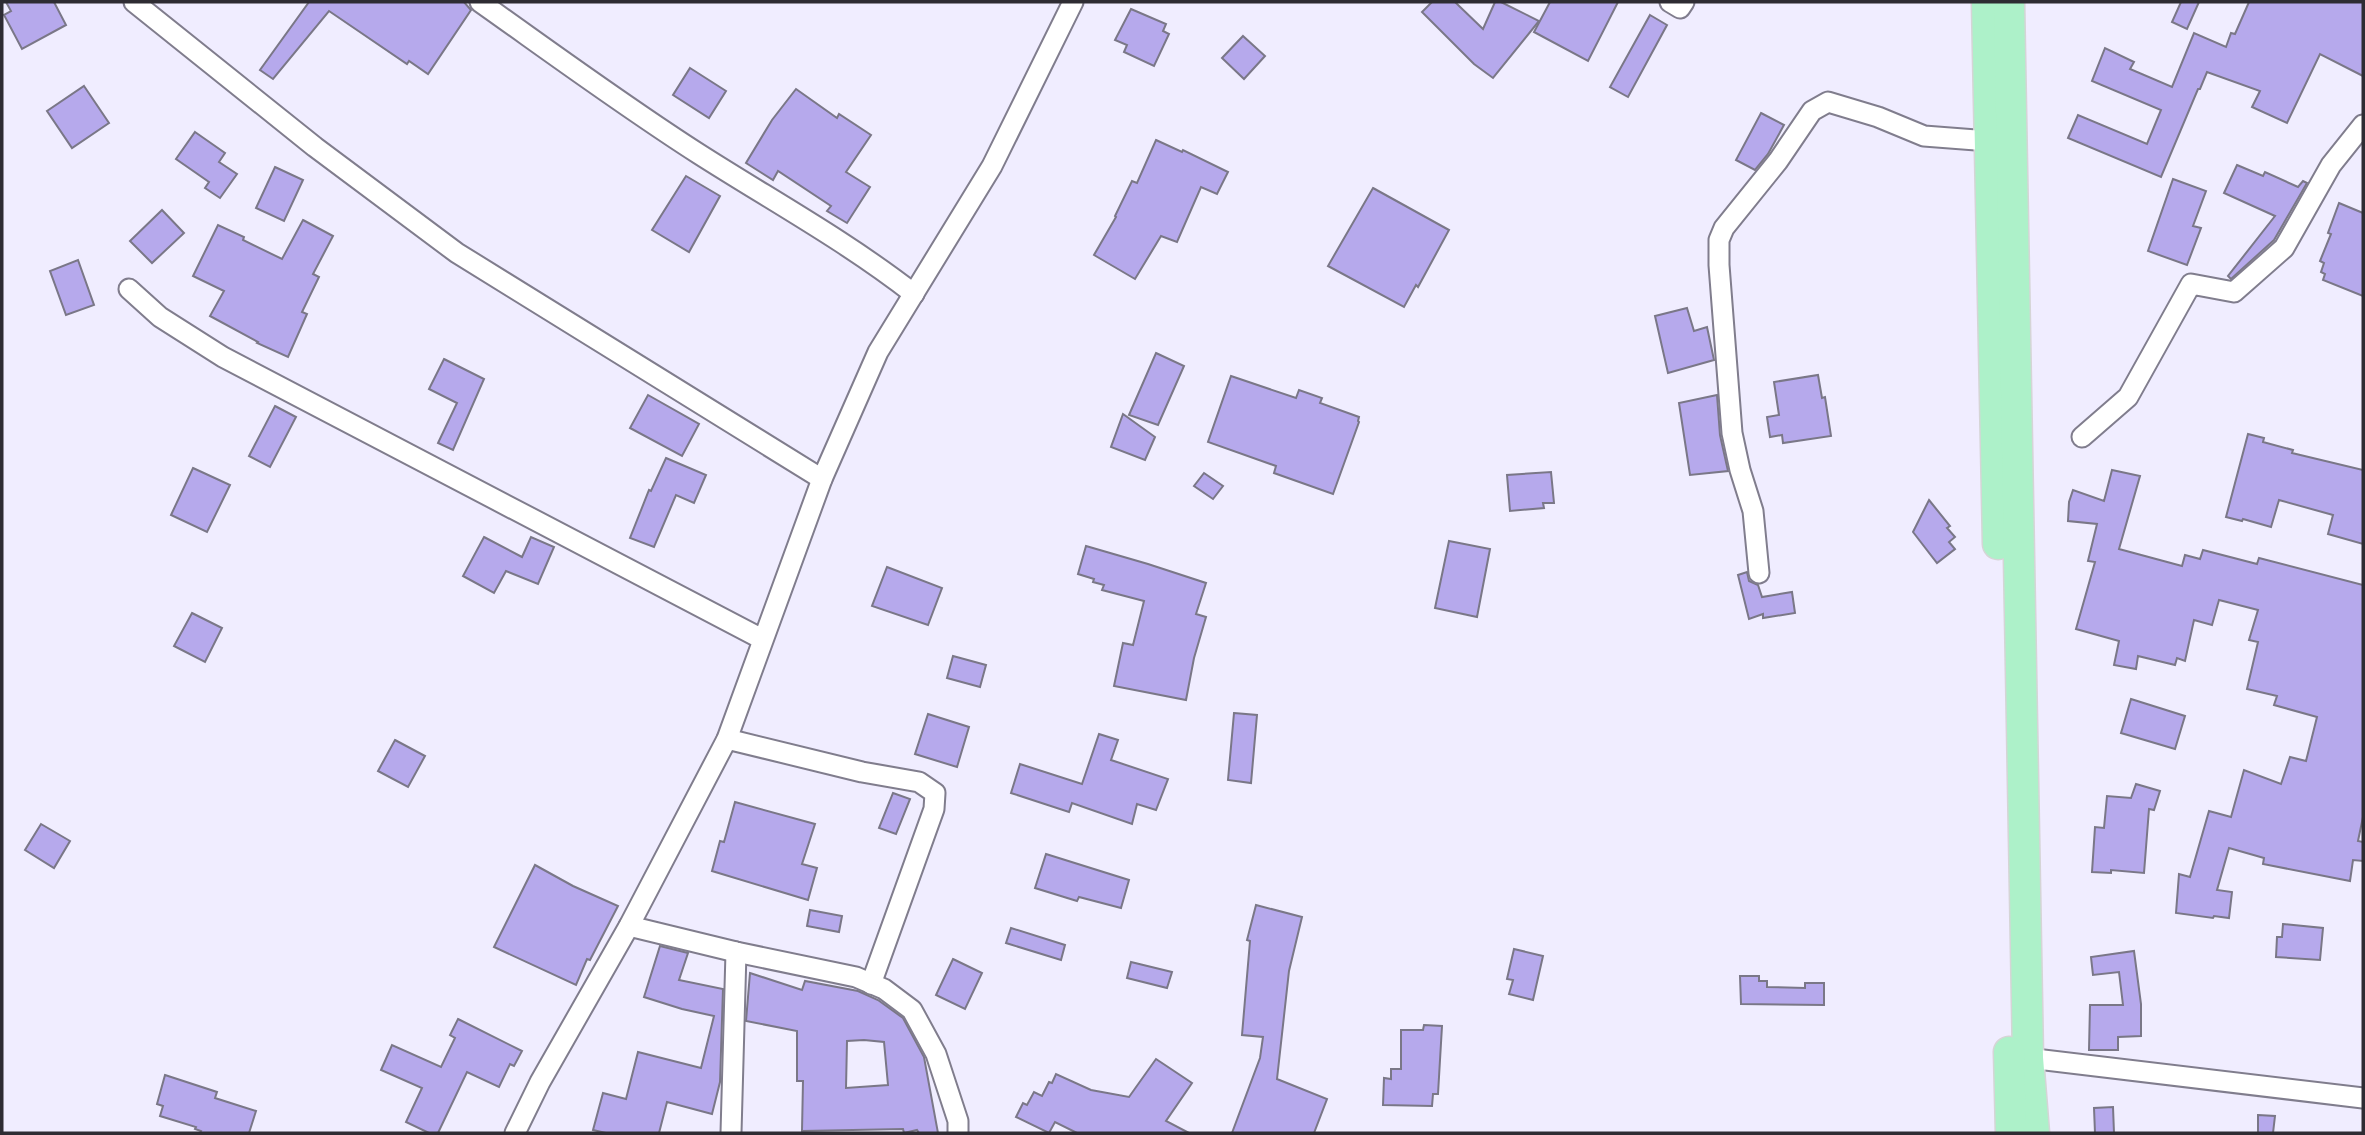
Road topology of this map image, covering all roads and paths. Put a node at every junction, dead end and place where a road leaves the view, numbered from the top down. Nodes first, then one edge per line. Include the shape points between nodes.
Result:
1 (134, 2) edge
2 (480, 2) edge
3 (1073, 2) edge
4 (1671, 2) edge
5 (1684, 2) edge
6 (1987, 2) edge
7 (2009, 2) edge
8 (2363, 125) edge
9 (1989, 141) junction
10 (129, 289) dead end
11 (914, 293) junction
12 (2082, 437) dead end
13 (822, 479) junction
14 (1759, 573) dead end
15 (762, 639) junction
16 (727, 739) junction
17 (629, 926) junction
18 (736, 952) junction
19 (871, 984) junction
20 (2028, 1058) junction
21 (2363, 1098) edge
22 (515, 1133) edge
23 (731, 1133) edge
24 (958, 1133) edge
25 (2011, 1133) edge
26 (2035, 1133) edge

1 - 13 street via 457,253
2 - 11 street via 610,95 875,263
3 - 11 street via 992,166
4 - 5 street via 1680,8
6 - 9 main road
7 - 20 main road
8 - 12 street via 2331,165 2284,248 2234,292 2191,284 2128,397
9 - 14 street via 1924,136 1878,117 1828,102 1821,104 1724,228 1719,265 1732,433 1753,511
9 - 25 main road
10 - 15 street via 160,317 223,357
11 - 13 street via 878,352
13 - 15 street
15 - 16 street
16 - 17 street
16 - 19 street via 919,782 935,793 934,809
17 - 18 street
17 - 22 street
18 - 19 street
18 - 23 street
19 - 24 street via 912,1010 936,1054
20 - 21 street
20 - 26 main road

